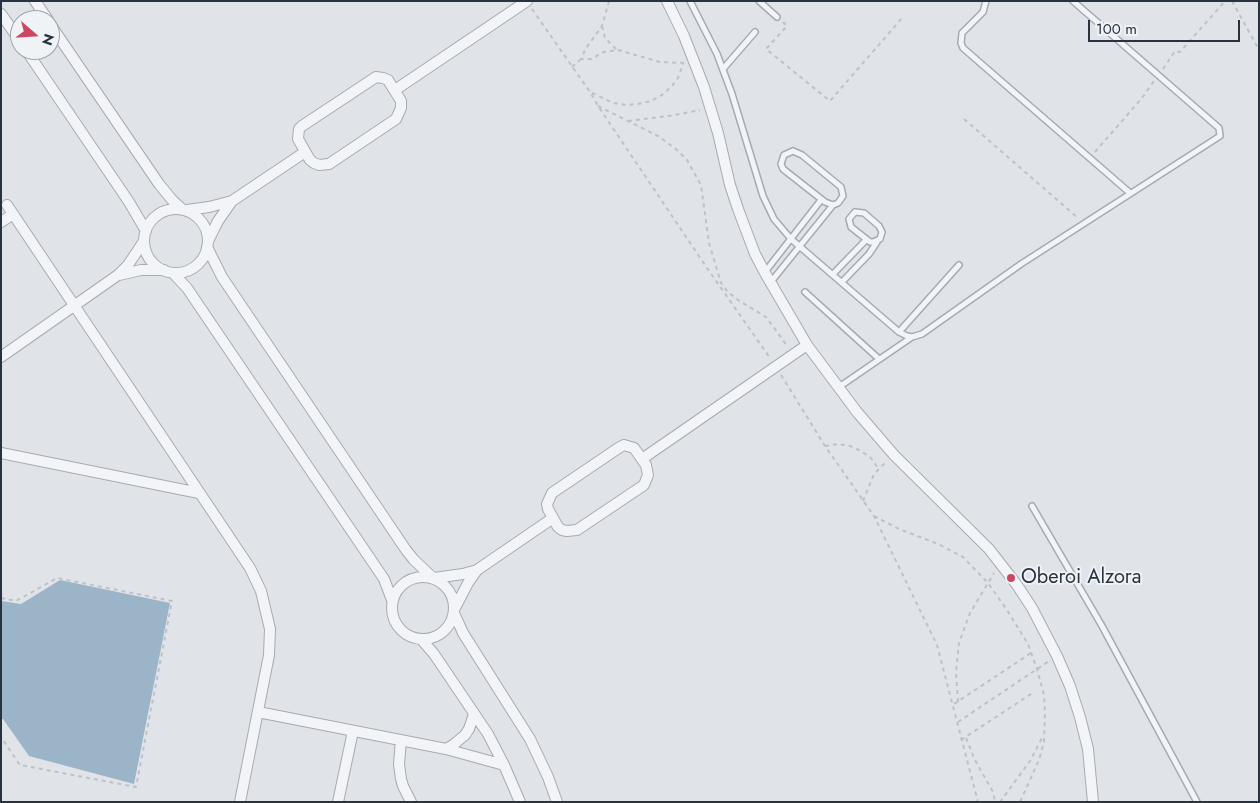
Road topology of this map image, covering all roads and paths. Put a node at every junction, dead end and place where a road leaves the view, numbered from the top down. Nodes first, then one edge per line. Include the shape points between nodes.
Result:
1 (526, 1) edge
2 (609, 1) edge
3 (667, 1) edge
4 (690, 1) edge
5 (759, 1) edge
6 (986, 1) edge
7 (1073, 1) edge
8 (1232, 1) edge
9 (1, 14) edge
10 (777, 17) joint
11 (903, 17) dead end
12 (602, 26) junction
13 (10, 27) edge
14 (755, 32) dead end
15 (60, 39) edge
16 (618, 50) junction
17 (1259, 50) edge
18 (581, 59) junction
19 (33, 60) edge
20 (694, 60) junction
21 (684, 63) junction
22 (572, 67) junction
23 (723, 69) junction
24 (395, 90) junction
25 (590, 92) junction
26 (598, 106) junction
27 (711, 108) junction
28 (964, 119) dead end
29 (628, 121) junction
30 (305, 152) junction
31 (1130, 193) junction
32 (821, 200) junction
33 (232, 201) junction
34 (7, 205) dead end
35 (833, 205) junction
36 (184, 210) junction
37 (13, 214) junction
38 (1, 222) edge
39 (1084, 223) junction
40 (145, 236) junction
41 (791, 238) junction
42 (866, 240) junction
43 (877, 242) junction
44 (208, 245) junction
45 (800, 246) junction
46 (958, 265) dead end
47 (168, 272) junction
48 (764, 273) junction
49 (833, 274) junction
50 (118, 275) junction
51 (842, 282) junction
52 (770, 283) junction
53 (805, 292) dead end
54 (74, 306) junction
55 (899, 332) junction
56 (912, 337) junction
57 (807, 345) junction
58 (793, 355) junction
59 (1, 357) edge
60 (880, 359) junction
61 (776, 367) junction
62 (838, 387) junction
63 (825, 446) junction
64 (1, 454) edge
65 (894, 455) junction
66 (642, 459) junction
67 (878, 468) junction
68 (199, 493) junction
69 (863, 501) junction
70 (1032, 506) dead end
71 (874, 516) junction
72 (553, 518) junction
73 (477, 570) junction
74 (433, 577) junction
75 (988, 583) junction
76 (1, 598) edge
77 (392, 600) junction
78 (454, 612) junction
79 (421, 639) junction
80 (1031, 653) junction
81 (1057, 656) junction
82 (1037, 669) junction
83 (1034, 692) dead end
84 (958, 702) junction
85 (953, 705) junction
86 (258, 712) junction
87 (474, 714) junction
88 (958, 722) junction
89 (353, 731) junction
90 (1044, 734) junction
91 (1, 737) edge
92 (966, 738) junction
93 (401, 740) junction
94 (961, 740) junction
95 (446, 749) junction
96 (504, 765) junction
97 (240, 802) edge
98 (338, 802) edge
99 (412, 802) edge
100 (520, 802) edge
101 (557, 802) edge
102 (978, 802) edge
103 (995, 802) edge
104 (1000, 802) edge
105 (1020, 802) edge
106 (1094, 802) edge
107 (1197, 802) edge

1 - 22 path
1 - 24 street
2 - 12 path
3 - 20 street
4 - 23 lane
5 - 10 lane
6 - 31 lane via 984,12 962,33 963,48
7 - 31 lane via 1220,130 1218,138
8 - 17 path
9 - 13 street
10 - 11 path via 787,26 766,49 830,100
12 - 16 path via 605,38
12 - 18 path
14 - 23 lane
15 - 36 street via 158,184
16 - 18 path
16 - 21 path via 660,62
18 - 22 path
19 - 40 street via 129,202
20 - 21 path
20 - 27 street
21 - 25 path via 672,86 651,101 632,105 613,103
22 - 25 path
23 - 41 lane via 763,196 774,219
24 - 30 street via 388,80 371,80 302,126 298,139
24 - 30 street via 402,108 391,122 329,164 314,163
25 - 26 path
26 - 29 path
26 - 61 path
27 - 29 path
27 - 48 street via 730,185
28 - 39 path
29 - 58 path via 666,141 687,160 701,186 709,243 721,283 738,300 766,317
30 - 33 street
31 - 39 lane
32 - 35 lane
32 - 35 lane via 783,169 784,155 798,152 841,187 843,196
32 - 41 lane
33 - 36 street
33 - 44 street via 218,220
34 - 37 street
35 - 45 lane
36 - 40 street via 170,209 160,213 151,221
36 - 44 street via 202,223
37 - 38 street
37 - 54 street
39 - 56 lane via 922,334
40 - 47 street via 149,259
40 - 50 street
41 - 45 lane
41 - 48 lane
42 - 43 lane
42 - 43 lane via 849,223 855,212 864,213 881,229 882,236
42 - 49 lane
43 - 51 lane via 870,254
44 - 47 street via 195,267 184,272
44 - 74 street via 222,278 401,542 414,560
45 - 49 lane
45 - 52 lane
46 - 55 lane
47 - 50 street via 140,270
47 - 77 street via 186,288 384,579
48 - 52 street
49 - 51 lane
50 - 54 street
51 - 55 lane
52 - 57 street
53 - 60 lane
54 - 59 street
54 - 68 street
55 - 56 lane
56 - 60 lane
57 - 58 street
57 - 62 street
58 - 61 street
60 - 62 lane
61 - 63 path
61 - 66 street
62 - 65 street
63 - 67 path via 844,445 861,451
63 - 69 path
64 - 68 street
65 - 67 path
65 - 81 street via 989,549 1032,608
66 - 72 street via 634,448 620,447 556,489 547,504
66 - 72 street via 648,470 644,485 577,530 566,532
67 - 69 path
68 - 86 street via 250,568 265,603 270,629 269,649
69 - 71 path
70 - 107 lane via 1102,626
71 - 75 path via 898,530 951,550 973,566
71 - 85 path via 937,645
72 - 73 street
73 - 74 street
73 - 78 street
74 - 77 street via 419,576 407,580
74 - 78 street via 450,590
75 - 80 path
75 - 84 path via 970,613 959,643 956,672
76 - 91 path via 16,601 57,578 172,601 136,787 20,765
77 - 79 street via 397,626 412,638
78 - 79 street via 442,633
78 - 101 street via 463,633 530,739
79 - 87 street
80 - 82 path
80 - 84 path
81 - 82 path
81 - 106 street via 1080,717 1088,749
82 - 88 path
82 - 90 path via 1044,695
83 - 92 path
84 - 85 path
85 - 88 path
86 - 89 street
86 - 97 street
87 - 95 street via 465,735
87 - 96 street
88 - 94 path
89 - 93 street
89 - 98 street
90 - 104 path via 1030,761
90 - 105 path via 1039,760
92 - 94 path
92 - 103 path
93 - 95 street
93 - 99 street via 399,771
94 - 102 path
95 - 96 street
96 - 100 street

